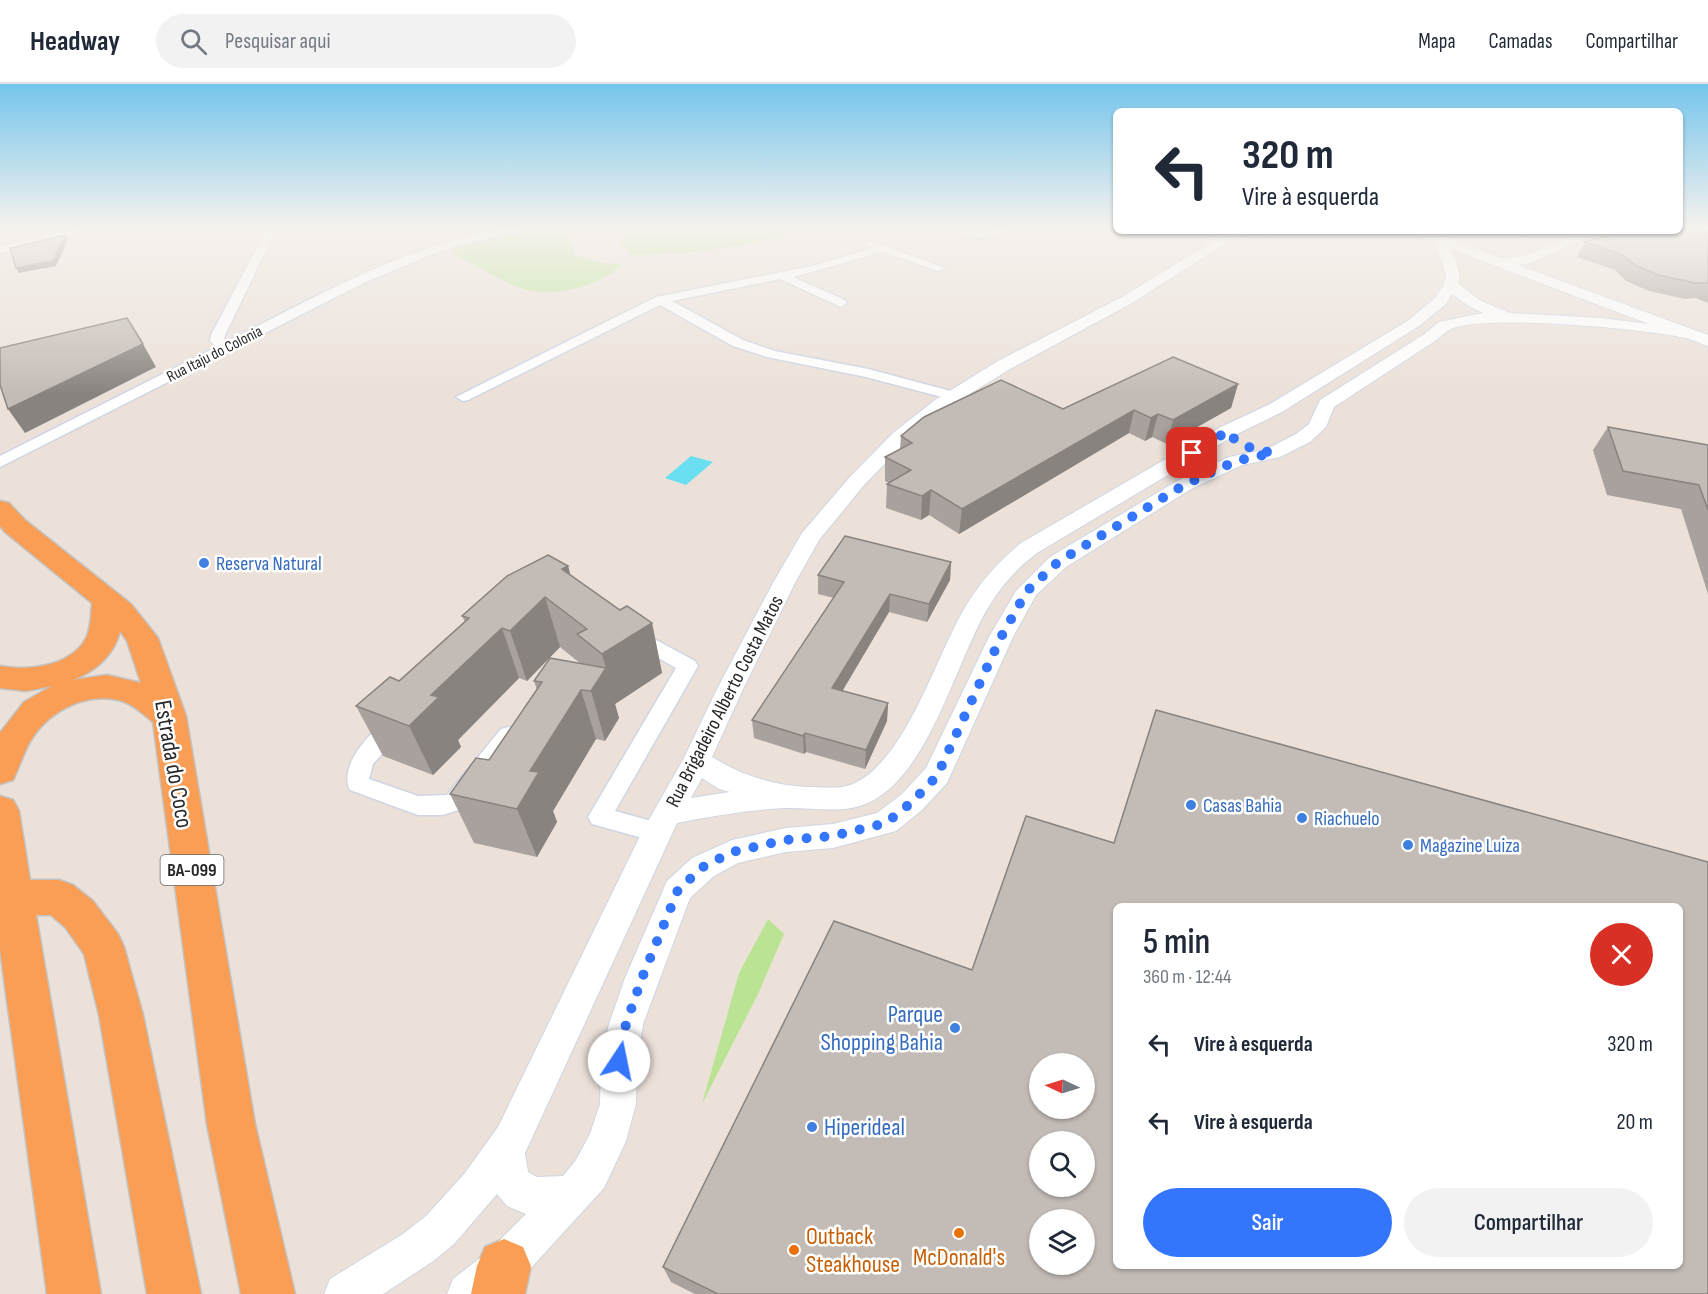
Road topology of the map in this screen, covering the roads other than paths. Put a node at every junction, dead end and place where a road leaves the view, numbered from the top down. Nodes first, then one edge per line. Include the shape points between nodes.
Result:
1 (245, 282) edge
2 (354, 282) edge
3 (749, 282) edge
4 (796, 282) edge
5 (1155, 282) edge
6 (1450, 282) edge
7 (1453, 282) edge
8 (1561, 282) edge
9 (660, 300) junction
10 (841, 303) dead end
11 (1621, 308) junction
12 (1527, 318) junction
13 (1601, 323) junction
14 (1690, 334) junction
15 (1708, 341) edge
16 (225, 347) junction
17 (464, 397) dead end
18 (947, 400) junction
19 (1276, 408) junction
20 (1317, 427) junction
21 (1228, 431) junction
22 (1273, 453) junction
23 (0, 462) edge
24 (0, 509) edge
25 (107, 602) junction
26 (610, 621) edge
27 (0, 677) edge
28 (410, 711) edge
29 (169, 716) junction
30 (509, 735) edge
31 (697, 762) junction
32 (0, 770) edge
33 (786, 797) junction
34 (0, 811) edge
35 (662, 823) junction
36 (14, 898) junction
37 (506, 1150) junction
38 (573, 1194) junction
39 (490, 1285) edge
40 (74, 1294) edge
41 (174, 1294) edge
42 (268, 1294) edge
43 (345, 1294) edge

1 - 16 street via 218,335 217,341
2 - 16 street, Rua Itaju do Colonia
3 - 9 street
4 - 10 street
5 - 18 street, Rua Brigadeiro Alberto Costa Matos
6 - 19 street via 1441,301 1414,323
7 - 12 street via 1457,292 1473,303
8 - 11 street
9 - 17 street
9 - 18 street via 738,343
11 - 13 street via 1615,318
11 - 14 street
12 - 13 street
12 - 20 street via 1487,317 1445,325 1326,404
13 - 14 street
14 - 15 street
16 - 23 street, Rua Itaju do Colonia
18 - 31 street, Rua Brigadeiro Alberto Costa Matos via 871,466 810,538 730,689
19 - 20 street via 1308,417
19 - 21 street
20 - 22 street
21 - 22 street via 1244,445
21 - 33 street via 1029,548 1005,567 977,606 917,733 886,776 861,794 827,800
22 - 38 street via 1236,461 1184,485 1058,562 1027,591 1001,637 937,776 886,823 732,852 703,867 678,890 626,1024 619,1061 618,1104 607,1141 590,1174
24 - 25 highway, Estrada do Coco / BA-099
25 - 27 highway via 101,643 72,668 51,676 12,681
25 - 29 highway, Estrada do Coco / BA-099 via 120,611 142,638
26 - 35 street via 688,666 600,817
28 - 30 street via 361,761 356,773 358,784 426,808 455,802
29 - 32 highway via 137,693 117,687 102,685 72,692 27,720
29 - 42 highway, Estrada do Coco / BA-099 via 231,1124
31 - 33 street via 729,781
31 - 35 street, Rua Brigadeiro Alberto Costa Matos
33 - 35 street via 702,807
34 - 36 highway
35 - 37 street, Rua Brigadeiro Alberto Costa Matos
36 - 40 highway
36 - 41 highway via 59,897 80,915 103,947 121,1015
37 - 38 street via 510,1180 518,1191 547,1198
37 - 43 street, Rua Brigadeiro Alberto Costa Matos via 428,1240
38 - 39 street

